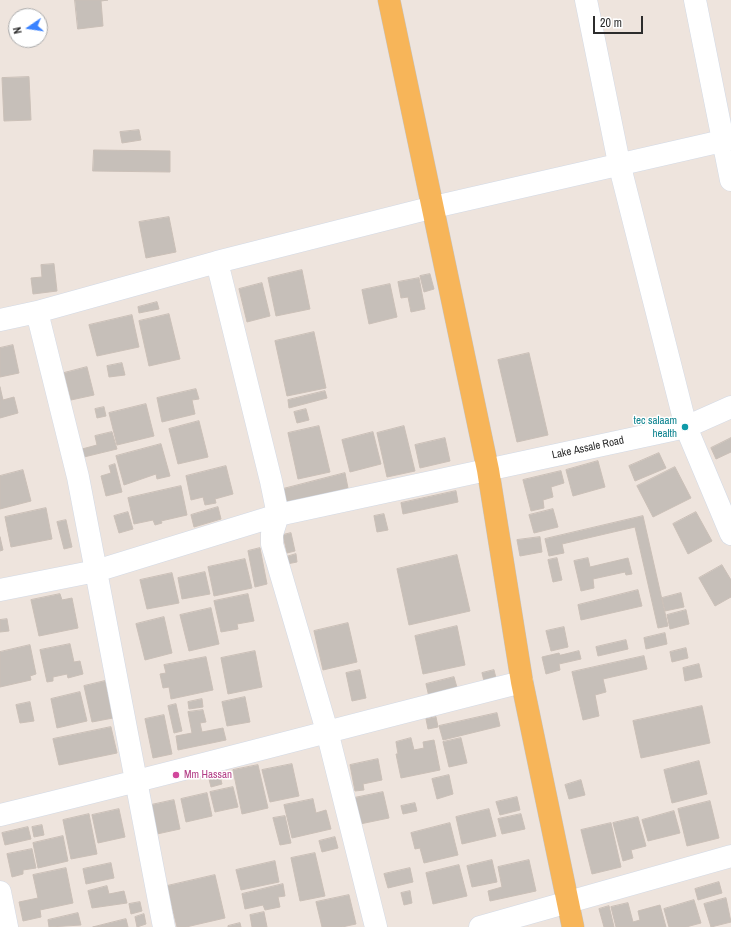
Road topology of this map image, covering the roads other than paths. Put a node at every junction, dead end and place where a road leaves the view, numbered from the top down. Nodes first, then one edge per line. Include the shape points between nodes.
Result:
1 (388, 0) edge
2 (586, 0) edge
3 (695, 0) edge
4 (727, 140) edge
5 (619, 164) junction
6 (731, 180) edge
7 (434, 207) junction
8 (217, 262) junction
9 (37, 312) junction
10 (0, 320) edge
11 (731, 407) edge
12 (686, 427) junction
13 (488, 470) junction
14 (278, 515) junction
15 (731, 534) edge
16 (96, 571) junction
17 (0, 590) edge
18 (522, 682) junction
19 (327, 731) junction
20 (138, 782) junction
21 (0, 816) edge
22 (731, 856) edge
23 (0, 892) edge
24 (567, 902) junction
25 (7, 927) edge
26 (164, 927) edge
27 (376, 927) edge
28 (480, 927) edge
29 (573, 927) edge

1 - 7 main road
2 - 5 street
3 - 4 street
4 - 5 street
4 - 6 street
5 - 7 street
5 - 12 street
7 - 8 street
7 - 13 main road
8 - 9 street
8 - 14 street
9 - 10 street
9 - 16 street via 78,477
11 - 12 street, Lake Assale Road
12 - 13 street, Lake Assale Road
12 - 15 street
13 - 14 street, Lake Assale Road
13 - 18 main road
14 - 16 street, Lake Assale Road
14 - 19 street via 272,534 272,544
16 - 17 street, Lake Assale Road
16 - 20 street
18 - 19 street
18 - 24 main road
19 - 20 street
19 - 27 street
20 - 21 street
20 - 26 street
22 - 24 street
23 - 25 street
24 - 28 street
24 - 29 main road

